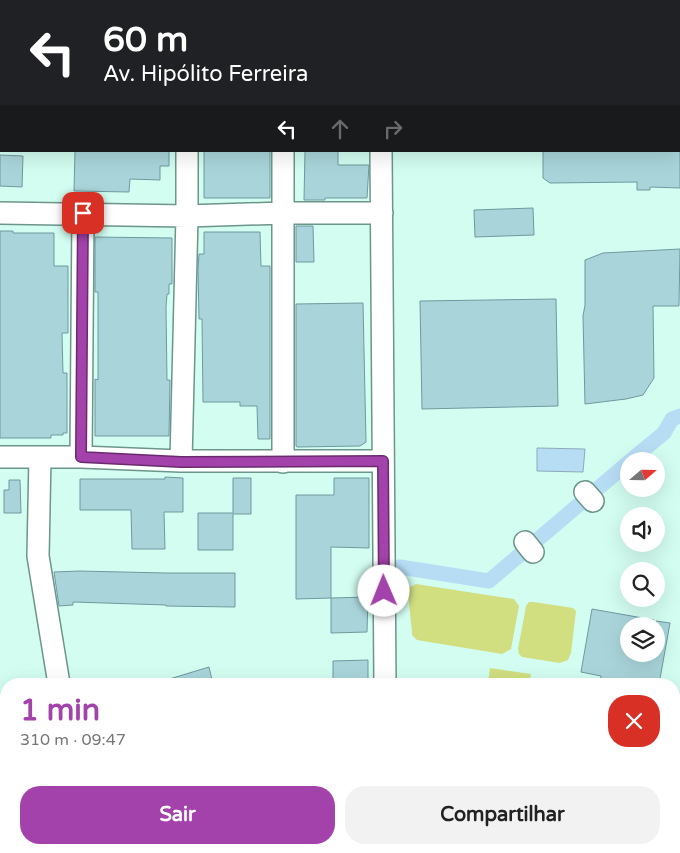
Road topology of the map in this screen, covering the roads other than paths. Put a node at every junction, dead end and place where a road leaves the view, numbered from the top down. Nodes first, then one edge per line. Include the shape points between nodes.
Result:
1 (187, 152) edge
2 (283, 152) edge
3 (381, 152) edge
4 (0, 212) edge
5 (83, 213) junction
6 (282, 213) junction
7 (382, 213) junction
8 (187, 216) junction
9 (0, 457) edge
10 (40, 457) junction
11 (81, 457) junction
12 (383, 461) junction
13 (181, 462) junction
14 (283, 462) junction
15 (58, 678) edge
16 (385, 678) edge

1 - 8 street
2 - 6 street
3 - 7 street
4 - 5 street
5 - 8 street
5 - 11 street
6 - 7 street
6 - 8 street
6 - 14 street
7 - 12 street
8 - 13 street
9 - 10 street
10 - 11 street
10 - 15 street via 38,556
11 - 13 street
12 - 14 street
12 - 16 street
13 - 14 street

